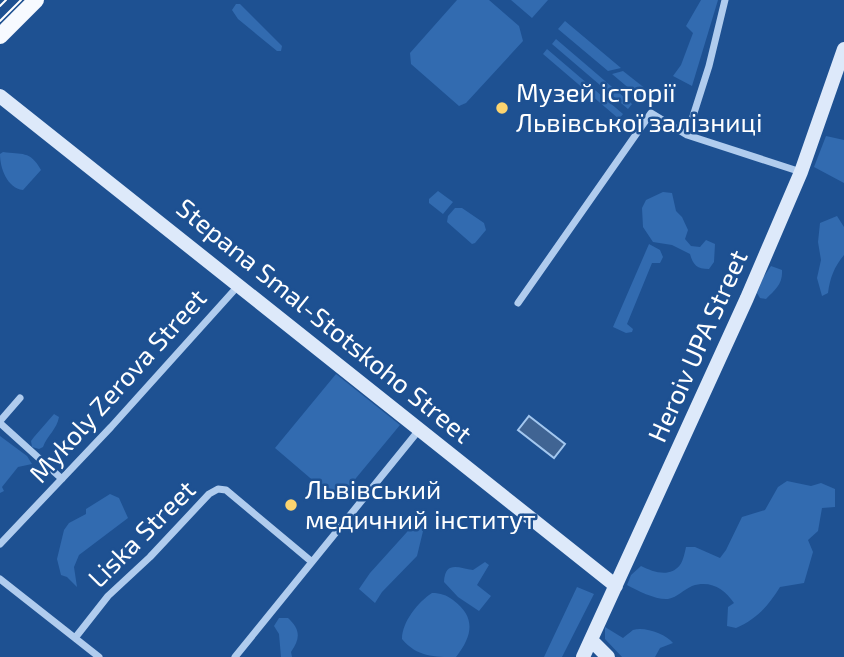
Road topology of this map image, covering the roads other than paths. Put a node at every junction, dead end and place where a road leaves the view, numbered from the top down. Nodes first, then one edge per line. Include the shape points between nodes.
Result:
1 (36, 0) edge
2 (725, 0) edge
3 (0, 36) edge
4 (844, 49) edge
5 (839, 77) edge
6 (0, 96) edge
7 (687, 135) junction
8 (801, 172) junction
9 (238, 286) junction
10 (518, 303) dead end
11 (20, 398) dead end
12 (0, 422) edge
13 (419, 430) junction
14 (62, 480) junction
15 (0, 544) edge
16 (313, 562) junction
17 (0, 579) edge
18 (616, 586) junction
19 (75, 638) junction
20 (591, 640) junction
21 (99, 657) edge
22 (236, 657) edge
23 (583, 657) edge
24 (608, 657) edge

1 - 3 main road
2 - 7 street
4 - 5 street, Heroiv UPA Street
5 - 8 street, Heroiv UPA Street
6 - 9 street, Stepana Smal-Stotskoho Street
7 - 8 street
7 - 10 street via 651,113
8 - 18 street, Heroiv UPA Street
9 - 13 street, Stepana Smal-Stotskoho Street
9 - 14 street, Mykoly Zerova Street
11 - 12 street
12 - 14 street
13 - 16 street
13 - 18 street, Stepana Smal-Stotskoho Street
14 - 15 street, Mykoly Zerova Street
16 - 19 street, Liska Street via 226,490 218,489 108,596
16 - 22 street
17 - 19 street
18 - 20 street, Heroiv UPA Street
19 - 21 street
20 - 23 street, Heroiv UPA Street
20 - 24 street

